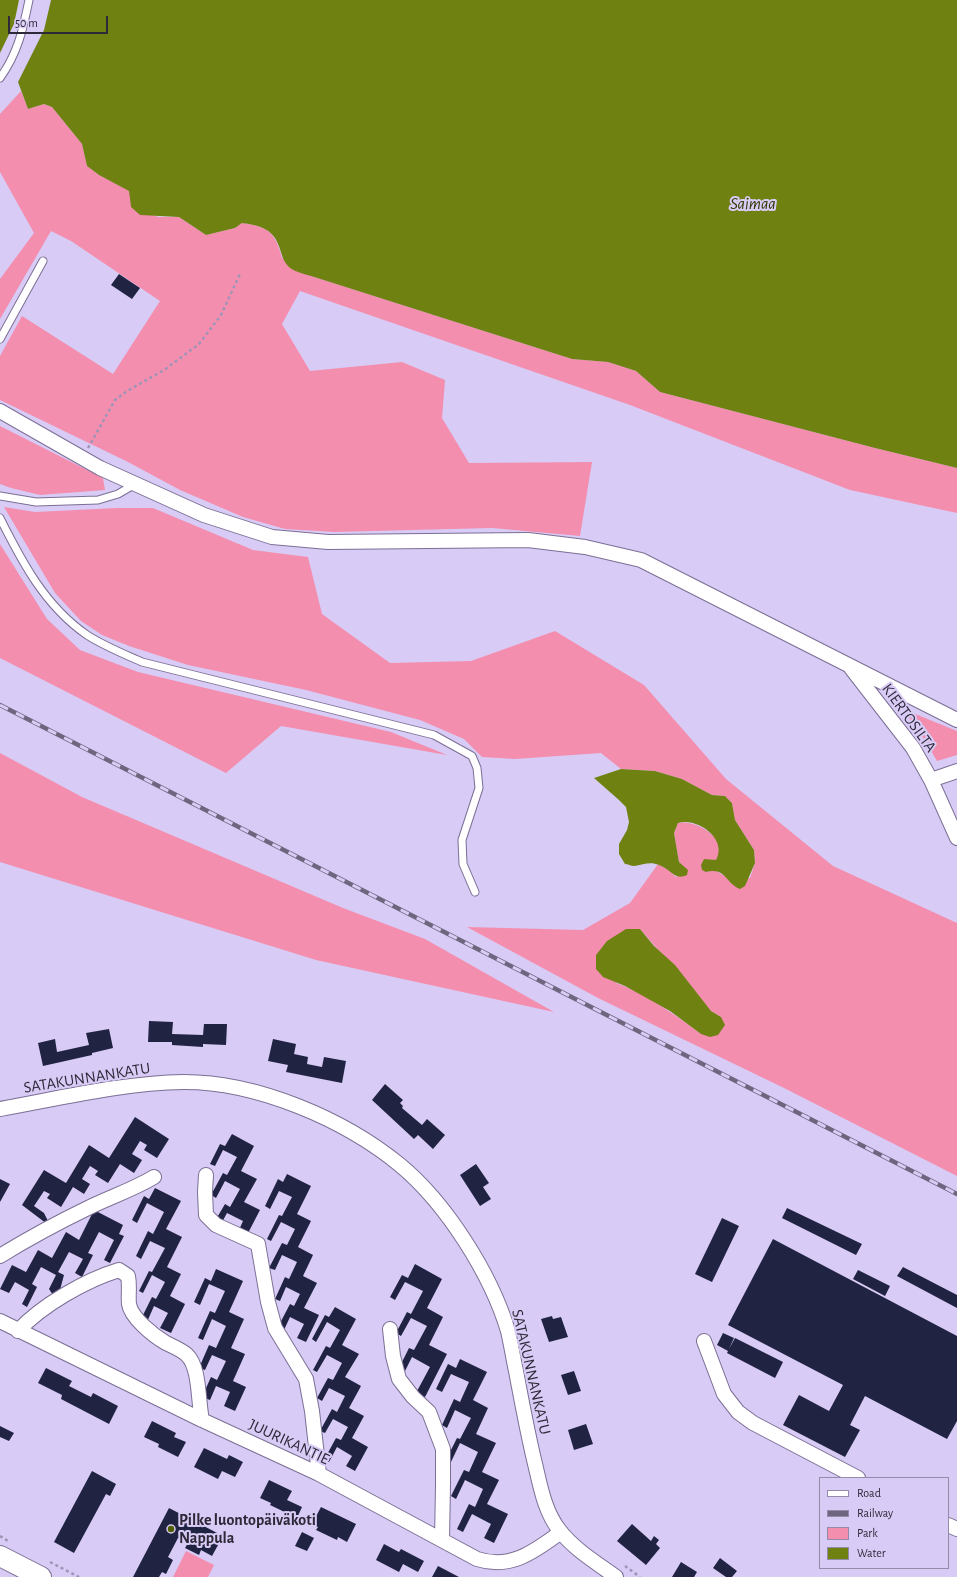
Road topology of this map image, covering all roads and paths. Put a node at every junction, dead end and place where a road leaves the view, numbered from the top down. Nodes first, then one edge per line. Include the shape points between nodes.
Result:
1 (30, 0) edge
2 (0, 78) edge
3 (43, 261) dead end
4 (240, 274) dead end
5 (0, 339) edge
6 (0, 411) edge
7 (83, 458) junction
8 (135, 484) junction
9 (0, 496) edge
10 (0, 518) edge
11 (849, 664) junction
12 (957, 720) edge
13 (957, 771) edge
14 (931, 780) junction
15 (957, 838) edge
16 (475, 892) dead end
17 (0, 1109) edge
18 (206, 1176) dead end
19 (154, 1177) dead end
20 (0, 1256) edge
21 (0, 1321) edge
22 (390, 1329) dead end
23 (18, 1330) junction
24 (704, 1341) dead end
25 (527, 1351) dead end
26 (532, 1373) dead end
27 (202, 1420) junction
28 (318, 1474) junction
29 (856, 1477) edge
30 (561, 1532) junction
31 (442, 1540) junction
32 (0, 1556) edge
33 (623, 1564) dead end
34 (41, 1577) edge
35 (616, 1577) edge
36 (640, 1577) edge

1 - 2 lane via 21,36 10,64
3 - 5 lane
4 - 7 path via 221,315 199,344 164,370 115,400
6 - 7 street
7 - 8 street
8 - 9 lane via 118,494 98,500 36,502
8 - 11 street via 204,515 272,537 328,542 528,540 585,547 641,560
10 - 16 lane via 34,581 58,610 105,645 142,662 434,735 472,756 477,768 479,788 462,840 463,864
11 - 12 street
11 - 14 street, KIERTOSILTA via 913,748
13 - 14 street
14 - 15 street, KIERTOSILTA
17 - 30 street, SATAKUNNANKATU via 135,1085 185,1082 232,1086 284,1101 328,1120 370,1143 401,1166 422,1186 465,1240 498,1303 508,1332 542,1494 552,1519
18 - 28 street via 206,1215 216,1225 258,1244 275,1328 306,1379 312,1410
19 - 20 street via 51,1227
21 - 23 street, JUURIKANTIE
22 - 31 street via 399,1379 429,1412 443,1449
23 - 27 street, JUURIKANTIE
23 - 27 street via 43,1309 76,1289 104,1274 119,1270 128,1276 129,1304 134,1317 162,1341 188,1355 197,1372
24 - 29 street via 724,1394 738,1412 753,1423
25 - 26 path
27 - 28 street, JUURIKANTIE
28 - 31 street, JUURIKANTIE
30 - 31 street, JUURIKANTIE via 536,1550 500,1563 477,1559
30 - 35 street, SATAKUNNANKATU via 583,1553
32 - 34 street
33 - 36 path

